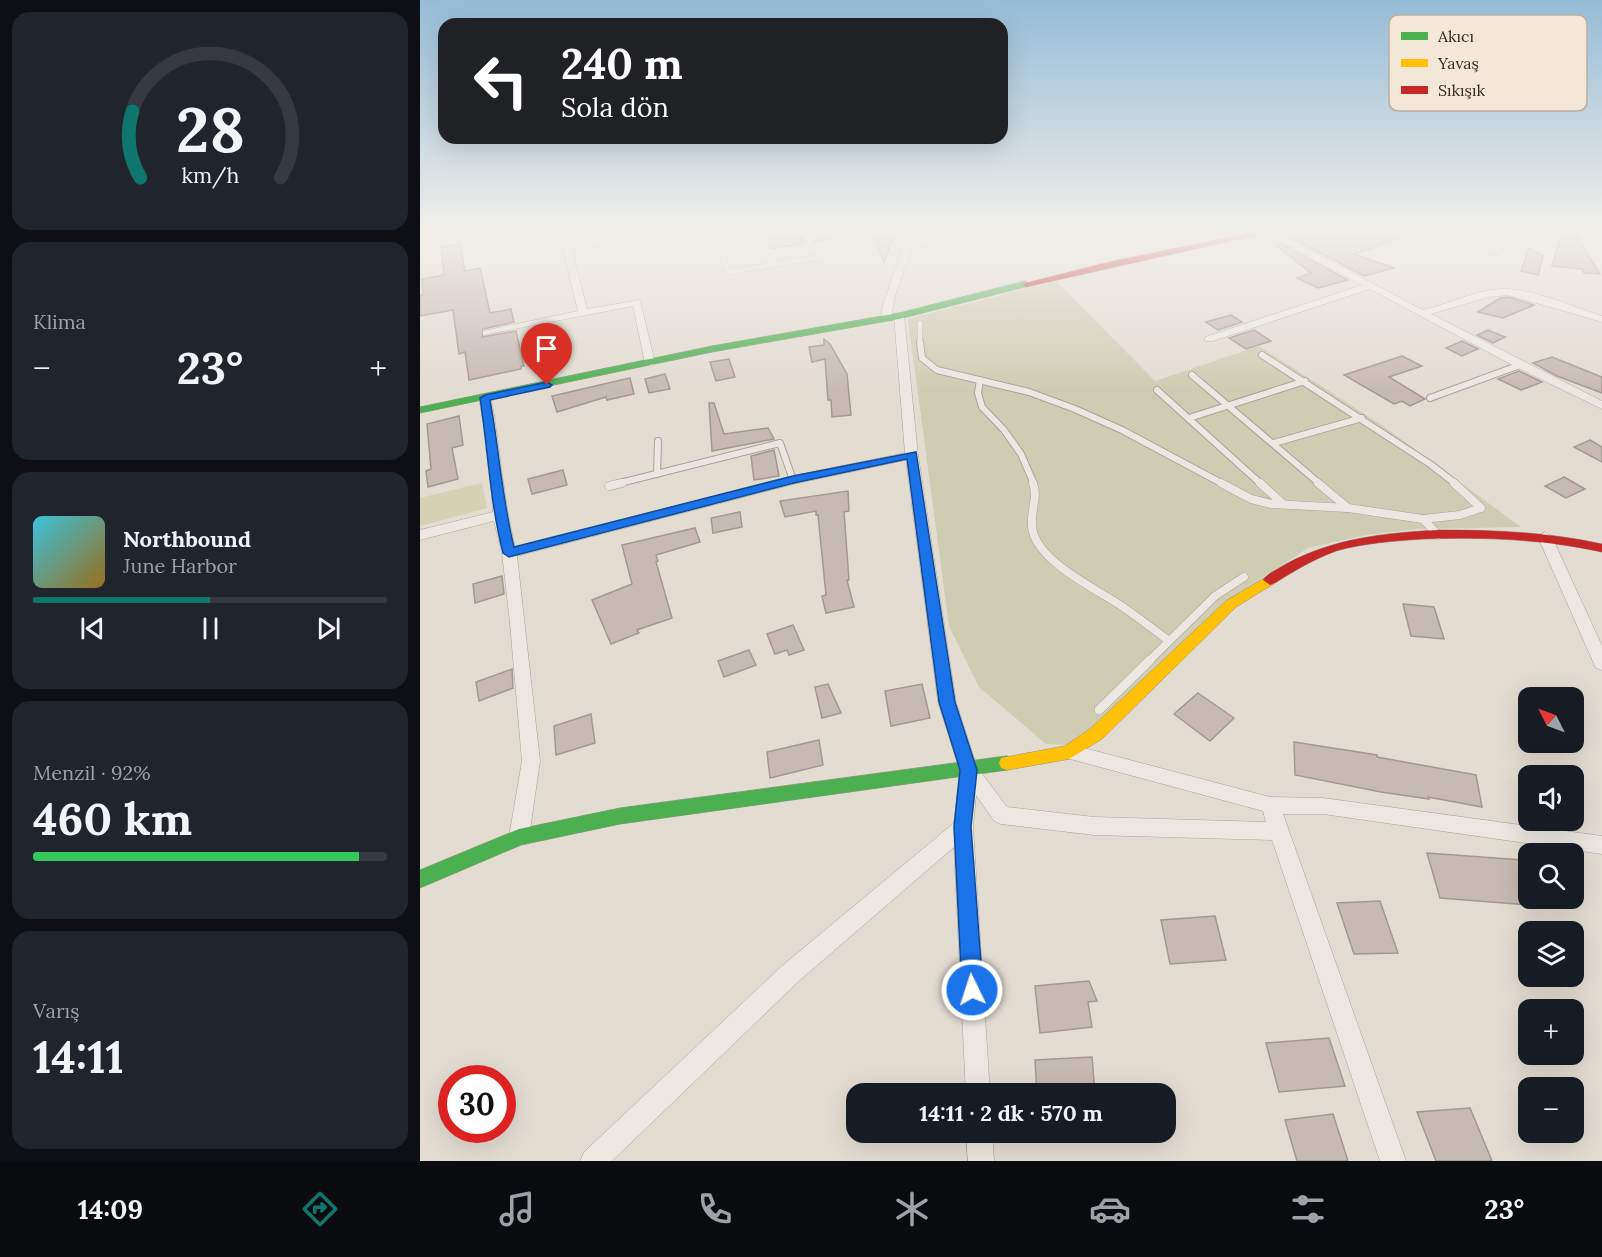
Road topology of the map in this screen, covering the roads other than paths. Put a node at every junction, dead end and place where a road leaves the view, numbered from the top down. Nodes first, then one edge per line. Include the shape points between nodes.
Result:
1 (576, 284) edge
2 (894, 284) edge
3 (1027, 284) edge
4 (1367, 284) edge
5 (1370, 286) junction
6 (583, 313) junction
7 (1423, 313) junction
8 (893, 317) junction
9 (1602, 319) edge
10 (920, 323) dead end
11 (487, 333) dead end
12 (1209, 339) dead end
13 (1262, 356) dead end
14 (650, 363) junction
15 (1520, 365) junction
16 (1192, 375) dead end
17 (980, 380) junction
18 (1305, 381) junction
19 (1157, 390) dead end
20 (485, 398) junction
21 (1430, 398) dead end
22 (1229, 405) junction
23 (1602, 405) edge
24 (420, 410) edge
25 (1189, 418) junction
26 (1362, 418) junction
27 (658, 441) dead end
28 (1274, 443) junction
29 (912, 455) junction
30 (657, 474) junction
31 (793, 480) junction
32 (609, 486) dead end
33 (1284, 505) junction
34 (1348, 508) junction
35 (500, 515) junction
36 (1423, 519) junction
37 (1438, 535) junction
38 (420, 536) edge
39 (1545, 537) junction
40 (1602, 548) edge
41 (509, 553) junction
42 (1244, 577) dead end
43 (1168, 641) junction
44 (1602, 664) edge
45 (1099, 710) dead end
46 (1069, 752) junction
47 (969, 770) junction
48 (1270, 805) junction
49 (963, 827) junction
50 (1279, 831) junction
51 (519, 837) junction
52 (1599, 849) edge
53 (420, 879) edge
54 (977, 1083) edge
55 (980, 1143) edge
56 (593, 1161) edge
57 (981, 1161) edge
58 (1393, 1161) edge

1 - 6 street
2 - 8 street via 886,305
3 - 8 street
4 - 5 street
5 - 7 street
5 - 12 street
6 - 11 street
6 - 14 street via 637,302
7 - 9 street via 1506,291
7 - 15 street
8 - 14 street
8 - 29 street
10 - 17 lane via 922,358 937,370
13 - 18 lane
14 - 20 street
15 - 21 lane
15 - 23 street
16 - 22 lane
17 - 33 lane via 1076,409 1251,499
17 - 43 lane via 981,407 1004,430 1032,480 1037,494 1031,514 1039,545 1071,575 1118,603
18 - 22 lane
18 - 26 lane
19 - 25 lane
20 - 24 street
20 - 35 street
22 - 25 lane
22 - 28 lane
25 - 33 lane
26 - 28 lane
26 - 36 lane via 1430,464 1481,508
27 - 30 lane
28 - 34 lane
29 - 31 street
29 - 47 street via 947,702
30 - 31 lane via 780,443
30 - 32 lane
31 - 41 street
33 - 34 lane
34 - 36 lane
35 - 38 street
35 - 41 street
36 - 37 lane
37 - 39 street
37 - 46 street via 1336,547 1293,566 1231,604 1096,734
39 - 40 street
39 - 44 street
41 - 51 street via 531,761
42 - 43 lane via 1215,596
43 - 45 lane
46 - 47 street
46 - 48 street
47 - 49 street
47 - 50 street via 1001,815 1094,826
47 - 51 street via 620,816
48 - 50 street
48 - 52 street via 1323,806
49 - 54 street
49 - 56 street via 791,973
50 - 58 street
51 - 53 street
55 - 57 street

